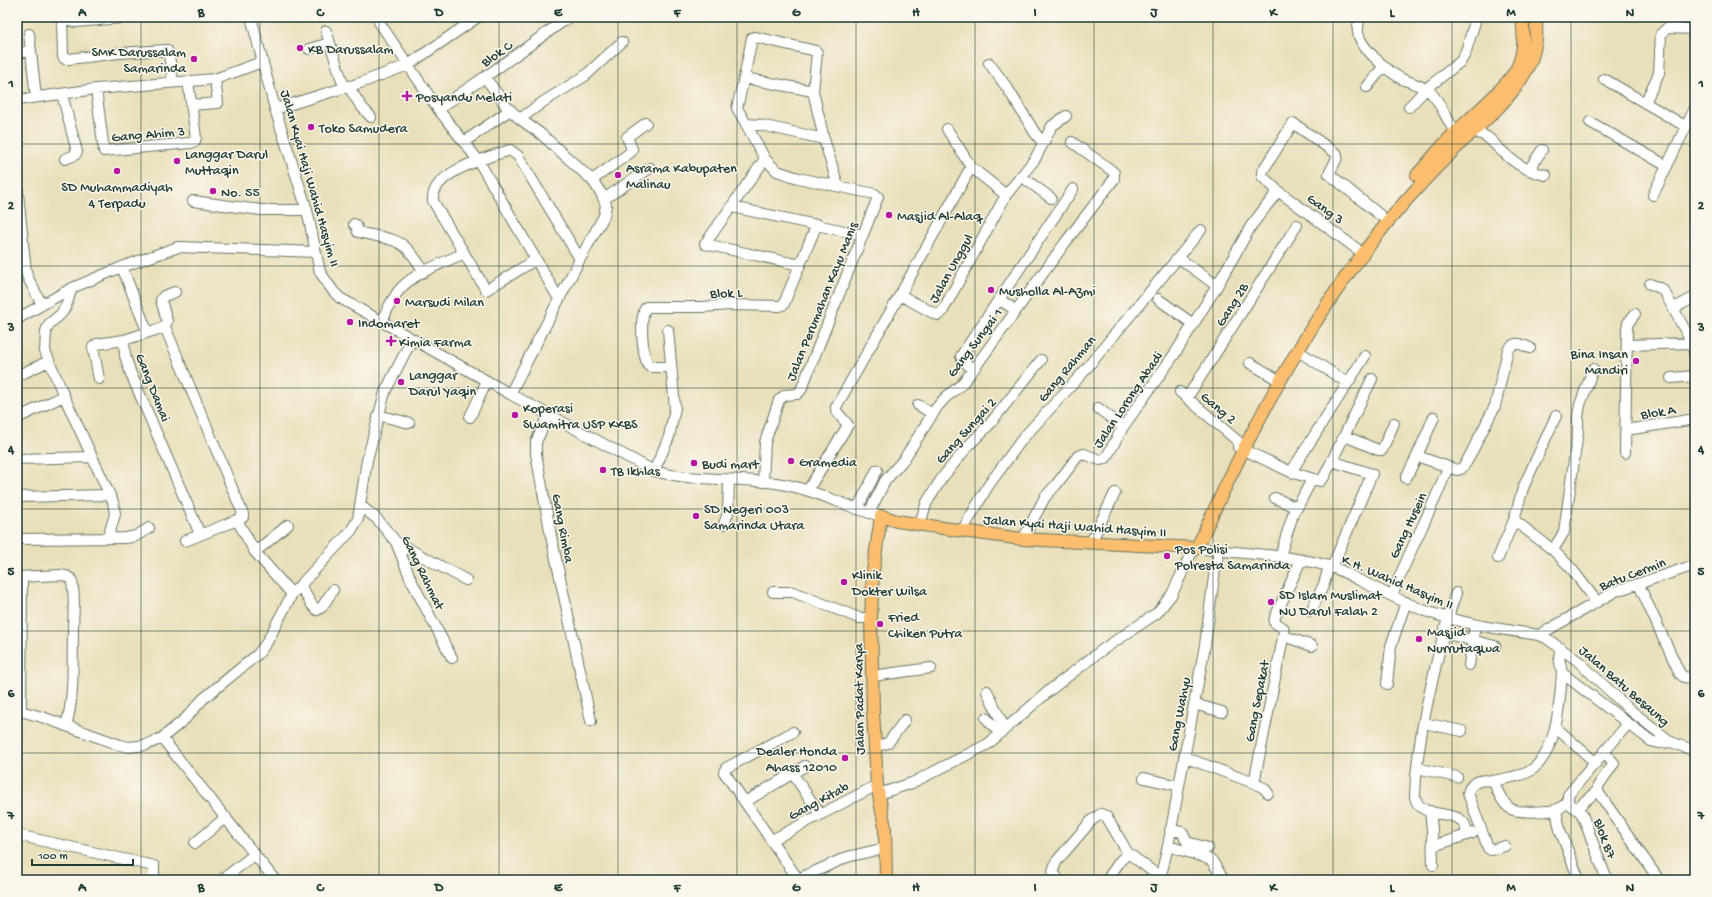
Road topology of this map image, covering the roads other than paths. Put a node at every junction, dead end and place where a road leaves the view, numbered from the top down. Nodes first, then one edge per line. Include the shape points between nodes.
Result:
1 (134, 17) edge
2 (251, 17) edge
3 (478, 17) edge
4 (569, 17) edge
5 (1360, 17) edge
6 (1522, 17) edge
7 (1535, 17) edge
8 (379, 22) dead end
9 (1475, 22) dead end
10 (1695, 29) edge
11 (326, 31) dead end
12 (29, 34) dead end
13 (622, 42) dead end
14 (330, 43) junction
15 (309, 49) dead end
16 (30, 51) junction
17 (17, 53) edge
18 (262, 62) junction
19 (989, 63) dead end
20 (408, 66) junction
21 (1383, 67) junction
22 (485, 77) junction
23 (744, 78) junction
24 (215, 79) junction
25 (1604, 79) dead end
26 (188, 81) junction
27 (173, 82) junction
28 (346, 87) junction
29 (1366, 87) dead end
30 (96, 89) junction
31 (1426, 89) junction
32 (813, 91) junction
33 (62, 94) junction
34 (36, 97) junction
35 (17, 100) edge
36 (1645, 103) junction
37 (191, 105) junction
38 (1409, 107) dead end
39 (1695, 108) edge
40 (275, 109) junction
41 (438, 109) junction
42 (510, 110) junction
43 (1066, 116) dead end
44 (371, 117) dead end
45 (520, 119) junction
46 (1590, 122) dead end
47 (646, 123) dead end
48 (746, 124) junction
49 (1685, 126) junction
50 (1469, 128) junction
51 (947, 129) dead end
52 (1459, 137) junction
53 (824, 139) junction
54 (464, 142) junction
55 (1072, 142) dead end
56 (1043, 143) junction
57 (1542, 150) dead end
58 (65, 159) dead end
59 (765, 159) junction
60 (478, 160) junction
61 (1667, 166) junction
62 (971, 167) junction
63 (650, 168) dead end
64 (1528, 170) junction
65 (1546, 175) dead end
66 (1021, 176) junction
67 (592, 180) junction
68 (838, 186) junction
69 (1073, 189) dead end
70 (17, 190) edge
71 (1278, 191) junction
72 (1006, 195) junction
73 (1653, 196) dead end
74 (1051, 198) dead end
75 (604, 199) junction
76 (193, 202) dead end
77 (732, 207) junction
78 (307, 210) junction
79 (1381, 216) junction
80 (354, 224) dead end
81 (817, 224) junction
82 (1297, 225) dead end
83 (1201, 230) dead end
84 (863, 235) junction
85 (1357, 249) junction
86 (316, 252) junction
87 (464, 254) junction
88 (1179, 258) junction
89 (580, 259) junction
90 (535, 260) junction
91 (800, 264) junction
92 (122, 267) junction
93 (424, 272) junction
94 (1650, 284) dead end
95 (1217, 286) junction
96 (72, 288) junction
97 (175, 292) dead end
98 (900, 295) junction
99 (1695, 297) edge
100 (559, 299) junction
101 (1158, 299) dead end
102 (999, 300) junction
103 (42, 305) junction
104 (1674, 308) junction
105 (1015, 310) junction
106 (1635, 314) dead end
107 (17, 319) edge
108 (382, 321) junction
109 (1194, 324) junction
110 (165, 327) junction
111 (668, 330) dead end
112 (147, 331) junction
113 (412, 339) junction
114 (124, 340) junction
115 (1692, 343) junction
116 (1627, 345) junction
117 (1530, 348) dead end
118 (1298, 351) junction
119 (1365, 356) dead end
120 (1695, 357) edge
121 (1041, 360) dead end
122 (49, 361) junction
123 (1250, 363) dead end
124 (670, 367) junction
125 (1593, 369) dead end
126 (973, 370) junction
127 (17, 376) edge
128 (1695, 376) edge
129 (1276, 378) junction
130 (1671, 378) dead end
131 (99, 379) dead end
132 (1372, 379) dead end
133 (486, 381) junction
134 (1348, 383) junction
135 (510, 394) junction
136 (1184, 395) joint
137 (64, 396) junction
138 (918, 406) dead end
139 (1098, 408) dead end
140 (548, 414) junction
141 (933, 414) junction
142 (378, 415) junction
143 (1556, 416) dead end
144 (470, 417) dead end
145 (1434, 417) dead end
146 (17, 418) edge
147 (1695, 419) edge
148 (409, 422) dead end
149 (1394, 424) dead end
150 (1123, 427) junction
151 (1626, 430) junction
152 (1345, 436) junction
153 (1240, 446) junction
154 (1625, 453) dead end
155 (1417, 456) junction
156 (91, 457) junction
157 (17, 459) edge
158 (1332, 462) junction
159 (1448, 467) junction
160 (654, 470) junction
161 (877, 470) dead end
162 (1291, 472) junction
163 (1406, 478) dead end
164 (729, 480) junction
165 (1314, 480) junction
166 (763, 482) junction
167 (808, 490) junction
168 (1115, 493) dead end
169 (110, 495) junction
170 (17, 498) edge
171 (1275, 498) dead end
172 (361, 506) junction
173 (1295, 508) junction
174 (857, 509) junction
175 (875, 515) junction
176 (236, 520) junction
177 (1514, 520) junction
178 (920, 523) junction
179 (288, 524) dead end
180 (724, 524) dead end
181 (149, 528) dead end
182 (962, 531) junction
183 (200, 534) junction
184 (108, 538) junction
185 (17, 539) edge
186 (1023, 539) junction
187 (185, 541) dead end
188 (396, 542) junction
189 (1091, 542) junction
190 (1193, 549) junction
191 (1553, 550) junction
192 (1219, 551) junction
193 (255, 552) junction
194 (1280, 556) junction
195 (1498, 558) dead end
196 (1301, 560) junction
197 (1695, 565) edge
198 (1331, 567) junction
199 (20, 577) edge
200 (466, 580) dead end
201 (300, 585) junction
202 (1639, 585) junction
203 (333, 590) dead end
204 (773, 592) dead end
205 (1456, 593) dead end
206 (292, 594) junction
207 (1392, 596) junction
208 (1406, 602) junction
209 (1597, 602) junction
210 (1311, 611) dead end
211 (871, 618) junction
212 (1447, 618) junction
213 (1475, 625) junction
214 (1443, 633) junction
215 (1539, 635) junction
216 (1284, 636) junction
217 (1473, 640) junction
218 (1312, 646) dead end
219 (1495, 646) dead end
220 (1560, 648) junction
221 (452, 658) dead end
222 (1469, 665) dead end
223 (931, 668) dead end
224 (1562, 674) junction
225 (872, 676) junction
226 (1690, 678) dead end
227 (1387, 684) dead end
228 (987, 691) dead end
229 (1194, 704) junction
230 (19, 710) edge
231 (1222, 712) dead end
232 (986, 718) dead end
233 (905, 720) dead end
234 (591, 721) dead end
235 (1424, 724) junction
236 (1627, 725) junction
237 (66, 726) junction
238 (1555, 727) junction
239 (1462, 731) dead end
240 (793, 732) dead end
241 (1002, 732) junction
242 (162, 738) junction
243 (1671, 742) junction
244 (874, 747) junction
245 (1695, 751) edge
246 (1605, 753) junction
247 (1184, 757) junction
248 (1596, 763) junction
249 (805, 766) dead end
250 (1417, 768) junction
251 (793, 774) junction
252 (1458, 777) dead end
253 (1144, 778) dead end
254 (1494, 781) junction
255 (1254, 783) junction
256 (1179, 786) junction
257 (878, 790) junction
258 (1598, 790) junction
259 (1268, 793) dead end
260 (745, 802) junction
261 (1568, 802) junction
262 (1577, 808) junction
263 (1556, 810) junction
264 (1430, 812) junction
265 (820, 814) junction
266 (226, 817) junction
267 (1170, 830) junction
268 (1481, 832) junction
269 (1466, 834) junction
270 (17, 835) edge
271 (772, 840) junction
272 (195, 843) dead end
273 (1168, 846) junction
274 (1433, 846) junction
275 (1505, 846) dead end
276 (885, 848) junction
277 (1208, 848) dead end
278 (1128, 852) junction
279 (255, 854) junction
280 (1433, 865) dead end
281 (1056, 878) dead end
282 (1162, 878) edge
283 (223, 879) dead end
284 (154, 880) edge
285 (275, 880) edge
286 (797, 880) edge
287 (886, 880) edge
288 (1107, 880) edge
289 (1224, 880) edge
290 (1579, 880) edge
291 (1607, 880) edge
292 (1659, 880) edge

1 - 27 street via 75,22 62,18 64,59 167,50
2 - 18 street, Jalan Kyai Haji Wahid Hasyim II
3 - 20 street
4 - 22 street, Blok C
5 - 21 street via 1360,38
6 - 50 main road via 1524,37 1517,68
7 - 50 main road via 1536,45 1522,78 1505,101
8 - 20 street
9 - 31 street via 1461,60
10 - 36 street via 1667,28 1661,34 1659,73
11 - 14 street
12 - 16 street
13 - 45 street via 585,76
14 - 15 street
14 - 28 street
16 - 17 street
16 - 34 street
18 - 24 street
18 - 40 street, Jalan Kyai Haji Wahid Hasyim II
19 - 56 street
20 - 28 street
20 - 41 street
21 - 29 street
21 - 31 street
22 - 41 street, Blok C
22 - 42 street
23 - 32 street
23 - 32 street, Jalan Perumahan Kayu Manis via 750,40 755,37 816,50 818,54
23 - 48 street, Jalan Perumahan Kayu Manis via 737,108
24 - 26 street
24 - 37 street via 218,103
25 - 36 street
26 - 27 street
26 - 37 street, Gang Ahim 3
27 - 30 street
28 - 40 street
28 - 44 street
30 - 33 street
30 - 37 street, Gang Ahim 3 via 104,151 190,144 196,138
31 - 38 street
31 - 52 street
32 - 53 street
33 - 34 street
33 - 58 street via 77,152
34 - 35 street
36 - 49 street
39 - 49 street
40 - 78 street, Jalan Kyai Haji Wahid Hasyim II
41 - 54 street
42 - 45 street
42 - 54 street
43 - 56 street, Jalan Unggul via 1052,126
45 - 67 street via 541,134
46 - 61 street
47 - 67 street via 627,137 631,152
48 - 53 street via 762,125
48 - 59 street, Jalan Perumahan Kayu Manis
49 - 61 street
50 - 52 main road
50 - 64 street via 1487,137 1503,153
51 - 62 street
52 - 79 main road
52 - 118 main road via 1432,172 1390,217 1333,295
53 - 68 street
54 - 60 street
55 - 105 street, Gang Sungai 1 via 1112,170 1114,179
56 - 66 street, Jalan Unggul via 1035,159
57 - 64 street
59 - 68 street, Jalan Perumahan Kayu Manis via 776,171
59 - 77 street
60 - 87 street via 444,179 432,195 436,207
60 - 89 street via 510,150 515,153
60 - 90 street
61 - 73 street
62 - 72 street
62 - 98 street
63 - 75 street
64 - 65 street
66 - 72 street, Jalan Unggul
66 - 74 street
67 - 75 street
68 - 84 street, Jalan Perumahan Kayu Manis via 875,194 878,197
69 - 102 street
70 - 103 street via 26,272
71 - 79 street, Gang 3 via 1264,179 1262,172 1293,123 1338,154 1328,171 1329,174
71 - 85 street, Gang 3
71 - 95 street, Jalan Lorong Abadi via 1251,226
72 - 98 street, Jalan Unggul via 942,312 934,314
75 - 89 street via 604,216
76 - 78 street via 261,210
77 - 81 street
77 - 91 street via 705,244
78 - 86 street, Jalan Kyai Haji Wahid Hasyim II
79 - 85 main road
80 - 93 street via 358,232 396,240 412,252
81 - 84 street
81 - 91 street
82 - 136 street, Gang 2B
83 - 88 street, Gang Rahman
84 - 166 street, Jalan Perumahan Kayu Manis via 799,392 782,396 779,400 765,442
85 - 129 main road
86 - 92 street via 184,246
86 - 108 street, Jalan Kyai Haji Wahid Hasyim II via 320,272 333,291 350,304
87 - 90 street via 486,290
87 - 93 street
88 - 95 street
88 - 182 street, Gang Rahman via 1023,438 985,491
89 - 100 street
90 - 100 street
91 - 124 street, Blok L via 786,300 775,306 646,308 642,326 647,364 650,367
92 - 96 street
92 - 112 street
93 - 108 street via 398,291
94 - 104 street via 1662,289
95 - 109 street, Jalan Lorong Abadi
96 - 103 street
96 - 122 street via 66,306 49,324 46,331 44,343
97 - 110 street via 161,300
98 - 167 street via 836,407 836,411 848,425
99 - 104 street
100 - 135 street
101 - 109 street
102 - 105 street
102 - 126 street via 962,356
103 - 107 street
104 - 115 street
105 - 126 street, Gang Sungai 1
106 - 116 street via 1628,323
108 - 113 street, Jalan Kyai Haji Wahid Hasyim II
109 - 150 street, Jalan Lorong Abadi
110 - 112 street, Gang Damai
110 - 176 street via 244,514
111 - 124 street
112 - 114 street, Gang Damai
113 - 133 street, Jalan Kyai Haji Wahid Hasyim II
113 - 142 street via 388,386
114 - 131 street via 93,346
114 - 183 street, Gang Damai via 125,356 131,374
115 - 116 street
115 - 120 street
116 - 151 street
117 - 159 street via 1517,343 1508,350 1495,406 1466,464 1461,469
118 - 134 street
118 - 153 main road
119 - 134 street
121 - 178 street, Gang Sungai 2 via 942,478 927,502
122 - 127 street
122 - 137 street
123 - 129 street
124 - 160 street via 675,408 669,437
125 - 191 street via 1580,405 1564,532
126 - 141 street, Gang Sungai 1
128 - 130 street
129 - 153 main road
132 - 152 street
133 - 135 street, Jalan Kyai Haji Wahid Hasyim II
133 - 144 street
134 - 162 street
135 - 140 street, Jalan Kyai Haji Wahid Hasyim II
136 - 153 street, Gang 2
137 - 146 street
137 - 156 street
138 - 141 street
139 - 150 street
140 - 160 street, Jalan Kyai Haji Wahid Hasyim II
140 - 234 street, Gang Rimba via 536,442 536,454
141 - 175 street, Gang Sungai 1 via 904,459 885,481
142 - 148 street
142 - 172 street via 366,460
143 - 177 street via 1523,488
145 - 155 street
147 - 151 street, Blok A
149 - 152 street via 1382,450
150 - 186 street, Jalan Lorong Abadi via 1103,460 1084,454 1078,456 1045,497
151 - 154 street
152 - 158 street
153 - 162 street, Gang 2
153 - 190 main road
155 - 159 street
155 - 163 street
156 - 157 street
156 - 169 street
158 - 165 street via 1323,480
158 - 198 street via 1372,474
159 - 207 street, Gang Husein via 1400,572
160 - 164 street, Jalan Kyai Haji Wahid Hasyim II via 680,477
161 - 174 street
162 - 165 street, Gang 2
164 - 166 street, Jalan Kyai Haji Wahid Hasyim II
164 - 180 street via 728,513
165 - 173 street
166 - 167 street, Jalan Kyai Haji Wahid Hasyim II
167 - 174 street, Jalan Kyai Haji Wahid Hasyim II
168 - 189 street
169 - 170 street
169 - 184 street via 114,514
171 - 173 street
172 - 188 street, Gang Rahmat via 377,519
172 - 201 street via 358,519 351,531
173 - 194 street
174 - 175 street, Jalan Kyai Haji Wahid Hasyim II
175 - 178 main road, Jalan Kyai Haji Wahid Hasyim II via 897,521
175 - 211 main road, Jalan Padat Karya
176 - 183 street
176 - 193 street
177 - 191 street
177 - 195 street
178 - 182 main road, Jalan Kyai Haji Wahid Hasyim II
179 - 193 street
181 - 184 street via 130,538
182 - 186 main road, Jalan Kyai Haji Wahid Hasyim II
183 - 187 street
184 - 185 street
186 - 189 main road, Jalan Kyai Haji Wahid Hasyim II
188 - 200 street
188 - 221 street, Gang Rahmat via 411,580
189 - 190 main road, Jalan Kyai Haji Wahid Hasyim II
190 - 192 street, K.H. Wahid Hasyim II
190 - 241 street, Gang Kitab via 1175,589 1157,613 1102,650 1050,690
191 - 209 street via 1571,568
192 - 194 street, K.H. Wahid Hasyim II
192 - 229 street, Gang Wahyu
193 - 206 street
194 - 196 street, K.H. Wahid Hasyim II
196 - 198 street, K.H. Wahid Hasyim II
196 - 216 street via 1275,617 1276,624 1284,629
197 - 202 street, Batu Cermin
198 - 207 street, K.H. Wahid Hasyim II
198 - 210 street
199 - 230 street
199 - 237 street via 66,576 72,582 73,679
201 - 203 street via 317,610 322,607
201 - 206 street
202 - 209 street, Batu Cermin via 1616,591
202 - 226 street via 1680,674
204 - 211 street via 793,592 859,618
205 - 212 street
206 - 242 street via 261,652 203,699 185,719
207 - 208 street, K.H. Wahid Hasyim II
208 - 212 street, K.H. Wahid Hasyim II
208 - 227 street via 1391,646
209 - 215 street, Batu Cermin
211 - 225 main road, Jalan Padat Karya
212 - 213 street, K.H. Wahid Hasyim II
212 - 214 street
213 - 215 street, K.H. Wahid Hasyim II
213 - 217 street
214 - 217 street
214 - 235 street
215 - 220 street, Jalan Batu Besaung
216 - 218 street
216 - 255 street, Gang Sepakat
217 - 219 street
217 - 222 street
220 - 224 street
220 - 243 street, Jalan Batu Besaung
223 - 225 street
224 - 236 street
224 - 238 street
225 - 244 main road, Jalan Padat Karya
228 - 241 street
229 - 231 street
229 - 247 street, Gang Wahyu
230 - 237 street
232 - 241 street
233 - 244 street via 888,743
235 - 239 street
235 - 250 street
236 - 243 street via 1651,741
236 - 246 street
237 - 242 street via 125,747 146,745
238 - 248 street
238 - 254 street via 1548,748 1533,768
240 - 260 street via 724,770
241 - 257 street, Gang Kitab via 982,748 923,778
242 - 266 street
243 - 245 street, Jalan Batu Besaung
244 - 257 main road, Jalan Padat Karya
246 - 248 street
246 - 258 street via 1614,763 1598,786
247 - 255 street
247 - 256 street, Gang Wahyu
248 - 261 street via 1568,795
249 - 251 street
250 - 252 street
250 - 264 street via 1415,800 1419,807
251 - 260 street
251 - 265 street
253 - 256 street
254 - 263 street via 1507,806 1514,811
254 - 268 street via 1482,780 1469,788 1469,799
255 - 259 street
256 - 267 street, Gang Wahyu
257 - 265 street, Gang Kitab
257 - 276 main road, Jalan Padat Karya via 884,821
258 - 262 street
258 - 292 street
260 - 271 street
261 - 262 street
261 - 263 street
262 - 291 street, Blok B7 via 1582,814
263 - 290 street via 1560,830
264 - 269 street via 1451,815 1464,823 1467,828
264 - 274 street
265 - 271 street, Gang Kitab
266 - 272 street
266 - 279 street
267 - 273 street, Gang Wahyu
267 - 277 street via 1182,832 1184,839 1190,844
268 - 269 street
268 - 275 street via 1489,849
269 - 274 street
270 - 284 street via 154,866
271 - 286 street
273 - 282 street, Gang Wahyu
273 - 289 street via 1204,857 1212,862
274 - 280 street
276 - 286 street via 848,857
276 - 287 main road, Jalan Padat Karya
278 - 281 street via 1106,816 1101,814 1092,820 1056,862 1053,871
278 - 282 street
278 - 288 street
279 - 283 street
279 - 285 street

